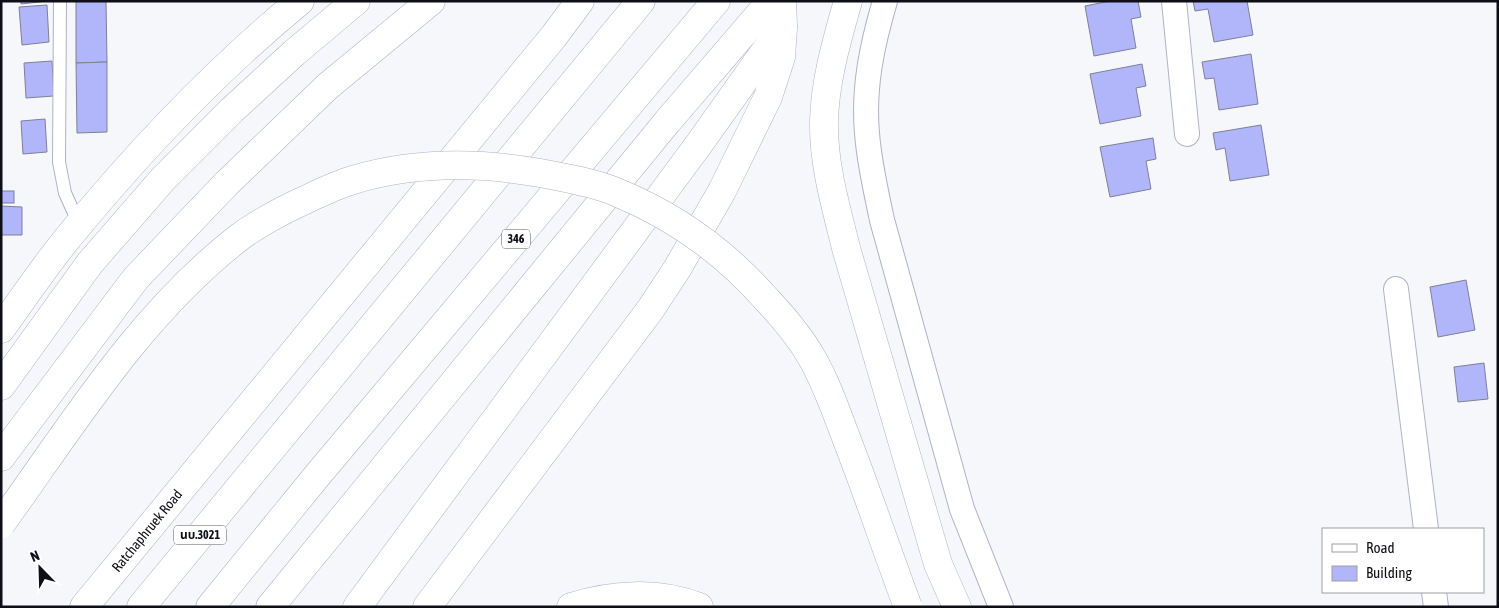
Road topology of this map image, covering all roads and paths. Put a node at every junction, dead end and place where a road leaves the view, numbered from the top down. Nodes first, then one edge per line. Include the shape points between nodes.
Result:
1 (60, 1) edge
2 (300, 1) edge
3 (356, 1) edge
4 (431, 1) edge
5 (580, 1) edge
6 (641, 1) edge
7 (716, 1) edge
8 (772, 1) edge
9 (848, 1) edge
10 (885, 1) edge
11 (1174, 1) edge
12 (782, 14) edge
13 (1187, 134) dead end
14 (79, 224) junction
15 (1396, 289) dead end
16 (1, 329) edge
17 (1, 386) edge
18 (1, 458) edge
19 (1, 524) edge
20 (1426, 528) edge
21 (1434, 593) edge
22 (577, 605) edge
23 (84, 607) edge
24 (142, 607) edge
25 (210, 607) edge
26 (270, 607) edge
27 (357, 607) edge
28 (427, 607) edge
29 (699, 607) edge
30 (908, 607) edge
31 (957, 607) edge
32 (1001, 607) edge
33 (1436, 607) edge

1 - 14 lane via 59,162 65,193
2 - 14 main road via 160,133
3 - 17 main road via 252,91 163,179 90,263
4 - 18 main road via 328,86 227,183 136,278
5 - 23 main road, Ratchaphruek Road
6 - 24 main road, นบ.3021
7 - 25 main road, 346 via 316,476
8 - 26 main road via 667,122
9 - 31 main road via 839,31 824,121 835,203 938,564
10 - 32 street via 869,62 866,98 872,171 882,220 962,509
11 - 13 street
12 - 27 main road via 693,152
12 - 28 main road via 781,57 768,98 722,191 676,269 650,310
14 - 16 main road
15 - 20 street
19 - 30 main road, bridge via 120,358 180,290 240,237 267,218 351,180 382,173 439,166 524,170 569,178 612,191 681,226 716,250 752,282 784,318 811,356 829,394
21 - 33 street
22 - 29 main road via 604,598 645,596

